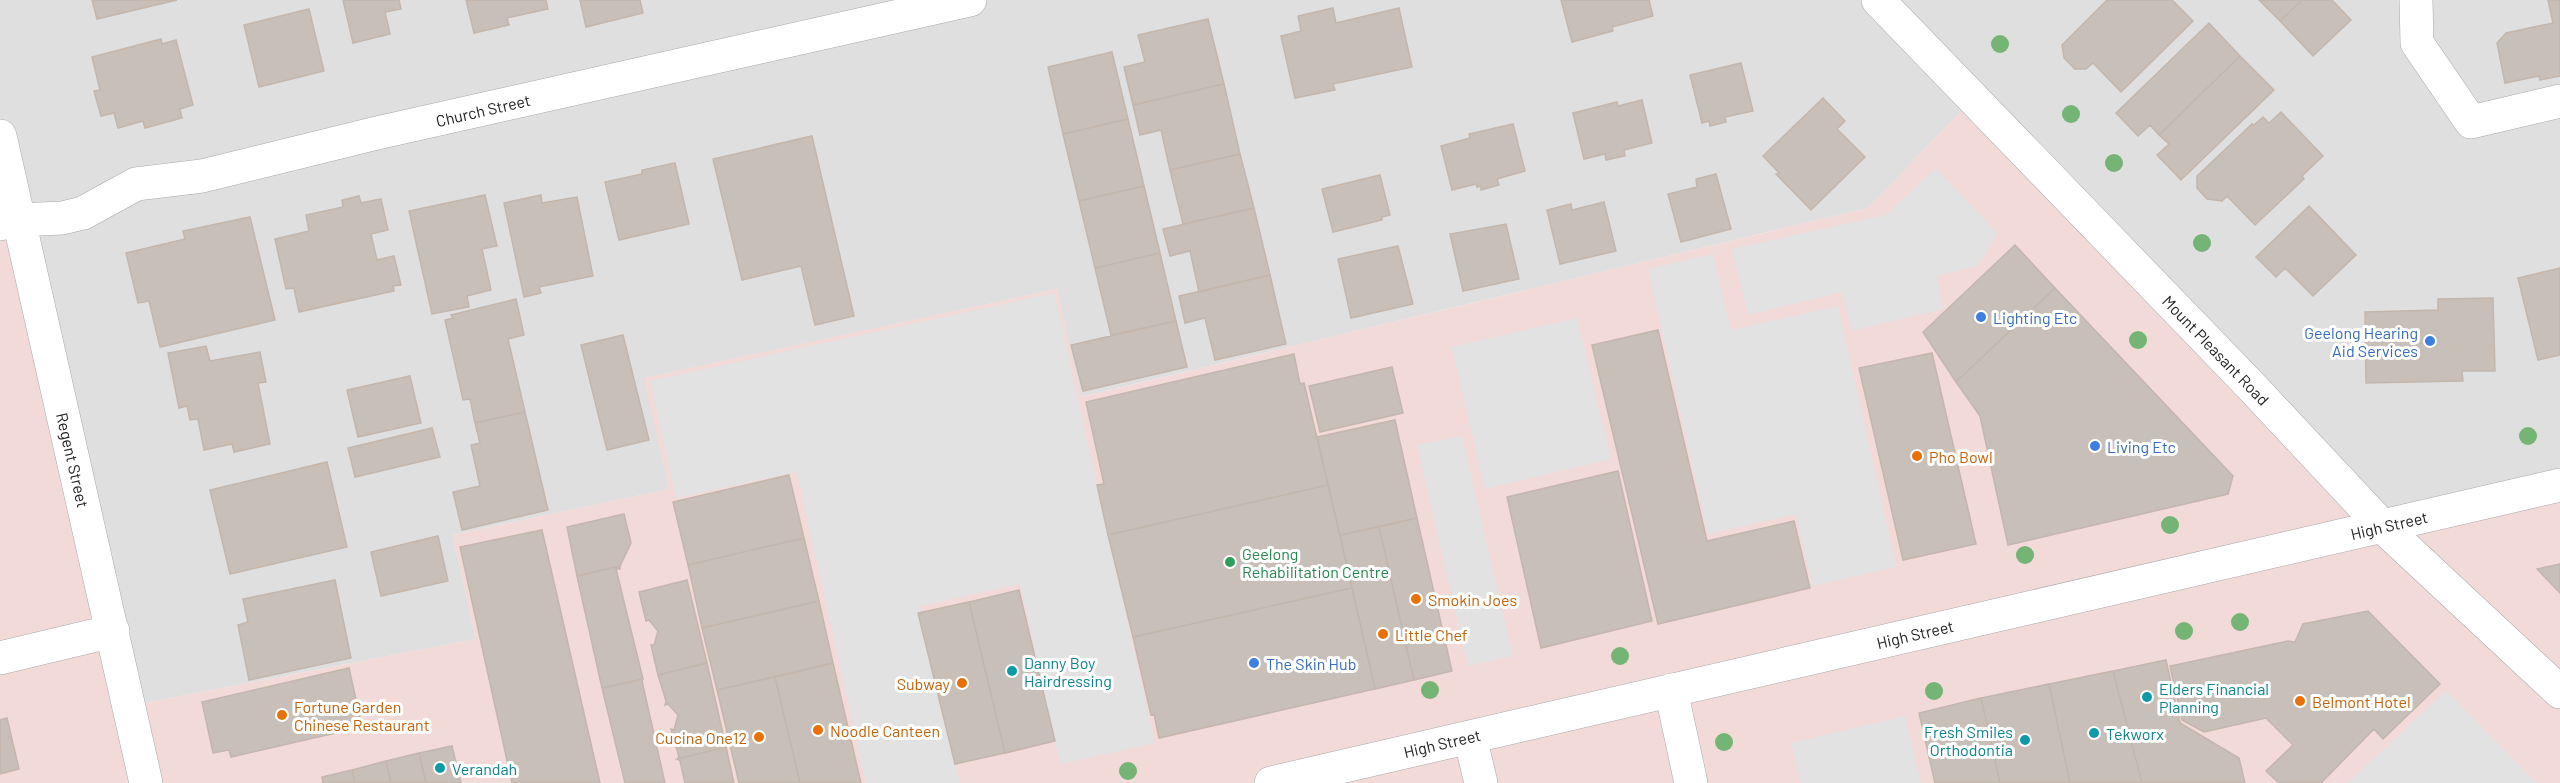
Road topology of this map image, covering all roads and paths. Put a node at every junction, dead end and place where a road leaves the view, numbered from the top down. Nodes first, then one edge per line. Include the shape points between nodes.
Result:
1 (970, 0) edge
2 (1878, 0) edge
3 (2416, 0) edge
4 (921, 5) edge
5 (2560, 101) edge
6 (0, 136) edge
7 (9, 222) edge
8 (2560, 485) edge
9 (2383, 527) junction
10 (113, 632) junction
11 (0, 658) edge
12 (1671, 690) junction
13 (2560, 692) edge
14 (1470, 736) junction
15 (146, 783) edge
16 (1270, 783) edge
17 (1481, 783) edge
18 (1691, 783) edge

1 - 4 street, Church Street
2 - 9 street, Mount Pleasant Road
3 - 5 street via 2417,43 2471,122
4 - 7 street, Church Street via 202,176 136,184 82,213 62,218
6 - 7 street, Regent Street
7 - 10 street, Regent Street
8 - 9 street, High Street
9 - 12 street, High Street
9 - 13 street, Mount Pleasant Road
10 - 11 street
10 - 15 street, Regent Street
12 - 14 street, High Street
12 - 18 street
14 - 16 street, High Street
14 - 17 street

